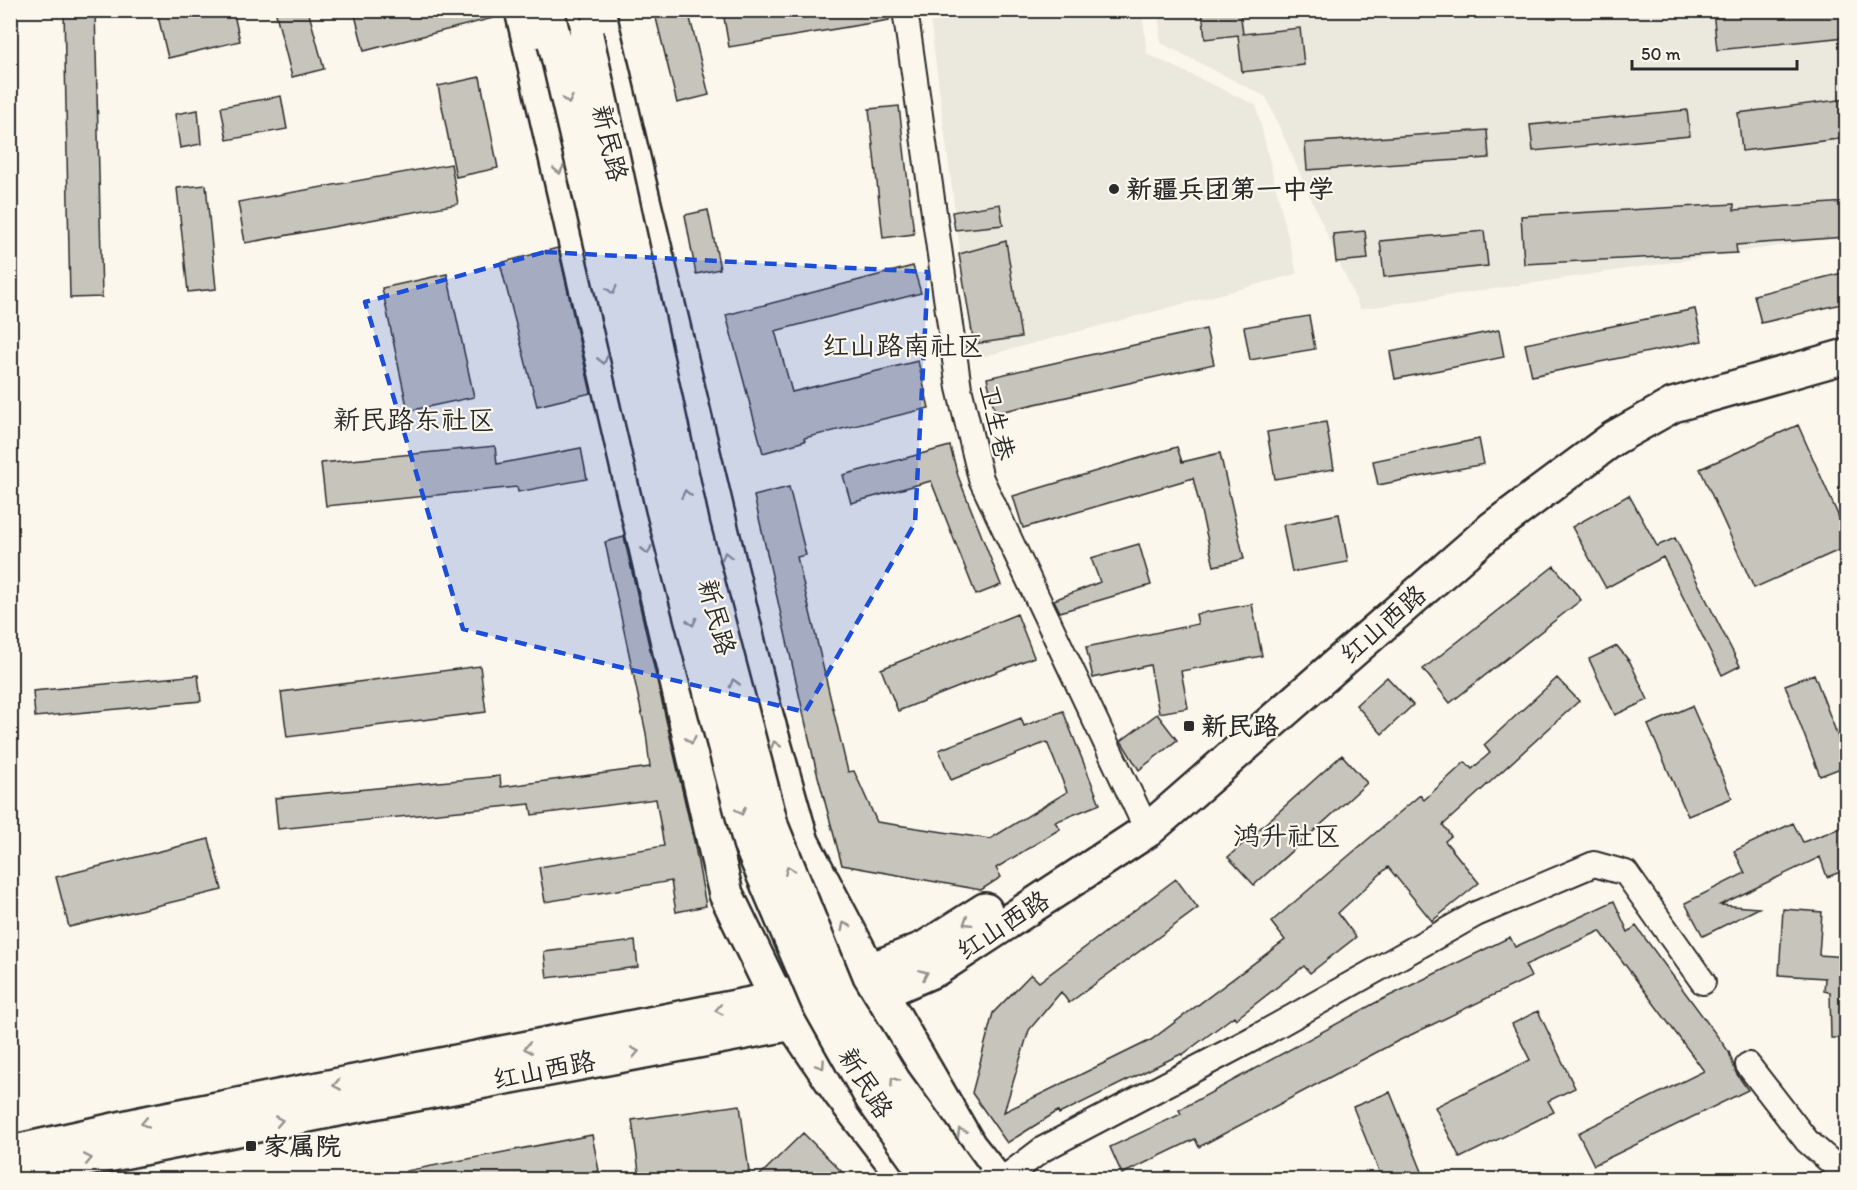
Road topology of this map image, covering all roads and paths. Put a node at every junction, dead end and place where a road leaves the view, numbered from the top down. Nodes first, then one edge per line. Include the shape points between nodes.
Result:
1 (522, 10) edge
2 (547, 10) edge
3 (904, 10) edge
4 (588, 19) edge
5 (1846, 344) edge
6 (1846, 356) edge
7 (1140, 814) junction
8 (875, 982) junction
9 (1703, 982) dead end
10 (785, 1011) junction
11 (1748, 1065) dead end
12 (10, 1153) edge
13 (1846, 1175) edge
14 (10, 1178) edge
15 (907, 1179) edge
16 (932, 1179) edge
17 (965, 1179) edge
18 (996, 1179) edge
19 (1002, 1179) edge

1 -> 10 main road via 726,894
2 -> 16 main road, 新民路, bridge via 663,509 750,843 818,1002 872,1098
3 - 7 street, 卫生巷 via 958,388 981,479
8 -> 4 main road via 802,842 762,701
17 -> 4 main road, 新民路, bridge via 894,1082 838,991 772,828 693,526
5 - 7 main road, 红山西路 via 1666,396 1612,421 1562,453 1478,514 1329,641
8 -> 6 main road, 红山西路 via 936,969 1148,830 1493,528 1614,438 1673,405
7 -> 8 main road, 红山西路
8 - 10 main road, 红山西路
18 -> 8 main road via 969,1146
9 - 19 street via 1626,873 1594,864 1476,914 1262,1034 1043,1149
10 -> 12 main road, 红山西路 via 141,1124
14 -> 10 main road, 红山西路
10 -> 15 main road via 840,1093
11 - 13 street via 1808,1141

